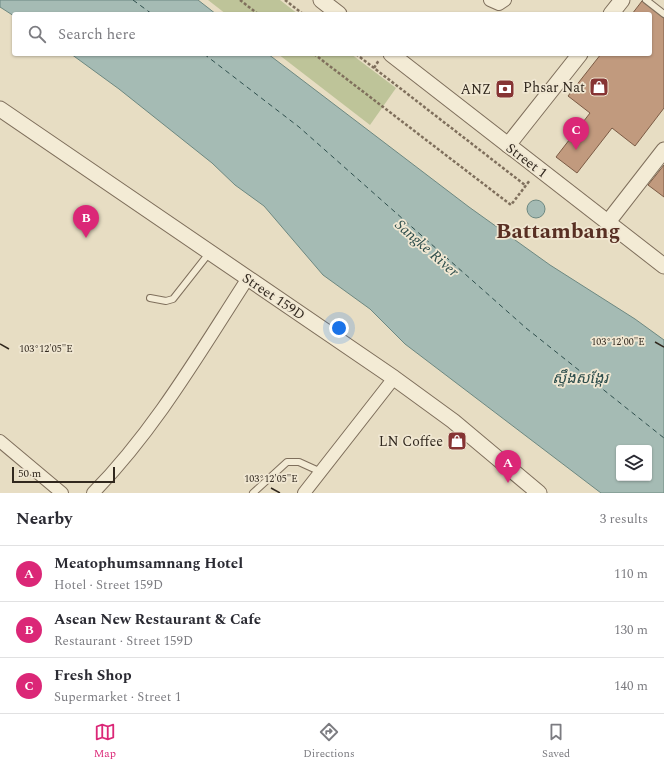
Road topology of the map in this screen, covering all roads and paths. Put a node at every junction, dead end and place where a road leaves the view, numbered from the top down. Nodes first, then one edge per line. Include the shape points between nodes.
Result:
1 (240, 0) edge
2 (285, 0) edge
3 (321, 0) edge
4 (490, 0) edge
5 (505, 0) edge
6 (622, 0) edge
7 (646, 0) edge
8 (255, 12) edge
9 (301, 12) edge
10 (336, 12) edge
11 (613, 12) edge
12 (664, 14) edge
13 (317, 56) edge
14 (359, 56) edge
15 (394, 56) edge
16 (578, 56) edge
17 (0, 109) edge
18 (508, 146) junction
19 (664, 150) edge
20 (539, 168) junction
21 (526, 185) junction
22 (608, 222) junction
23 (210, 252) junction
24 (664, 266) edge
25 (248, 278) junction
26 (150, 298) dead end
27 (394, 378) junction
28 (0, 441) edge
29 (321, 472) junction
30 (62, 493) edge
31 (93, 493) edge
32 (253, 493) edge
33 (304, 493) edge
34 (540, 493) edge

1 - 8 path
2 - 9 path
3 - 10 street
4 - 5 street via 499,4
6 - 11 street
7 - 12 lane
13 - 21 path via 511,204
14 - 21 path
15 - 18 street, Street 1
16 - 18 street
17 - 23 street, Street 159D
18 - 20 street, Street 1
19 - 22 street
20 - 21 path
20 - 22 street, Street 1
22 - 24 street, Street 1
23 - 25 street, Street 159D
23 - 26 lane via 173,299 166,302
25 - 27 street, Street 159D
25 - 31 street via 159,413 119,466
27 - 29 street
27 - 34 street, Street 159D via 453,421
28 - 30 street
29 - 32 lane via 299,462 287,462
29 - 33 street

